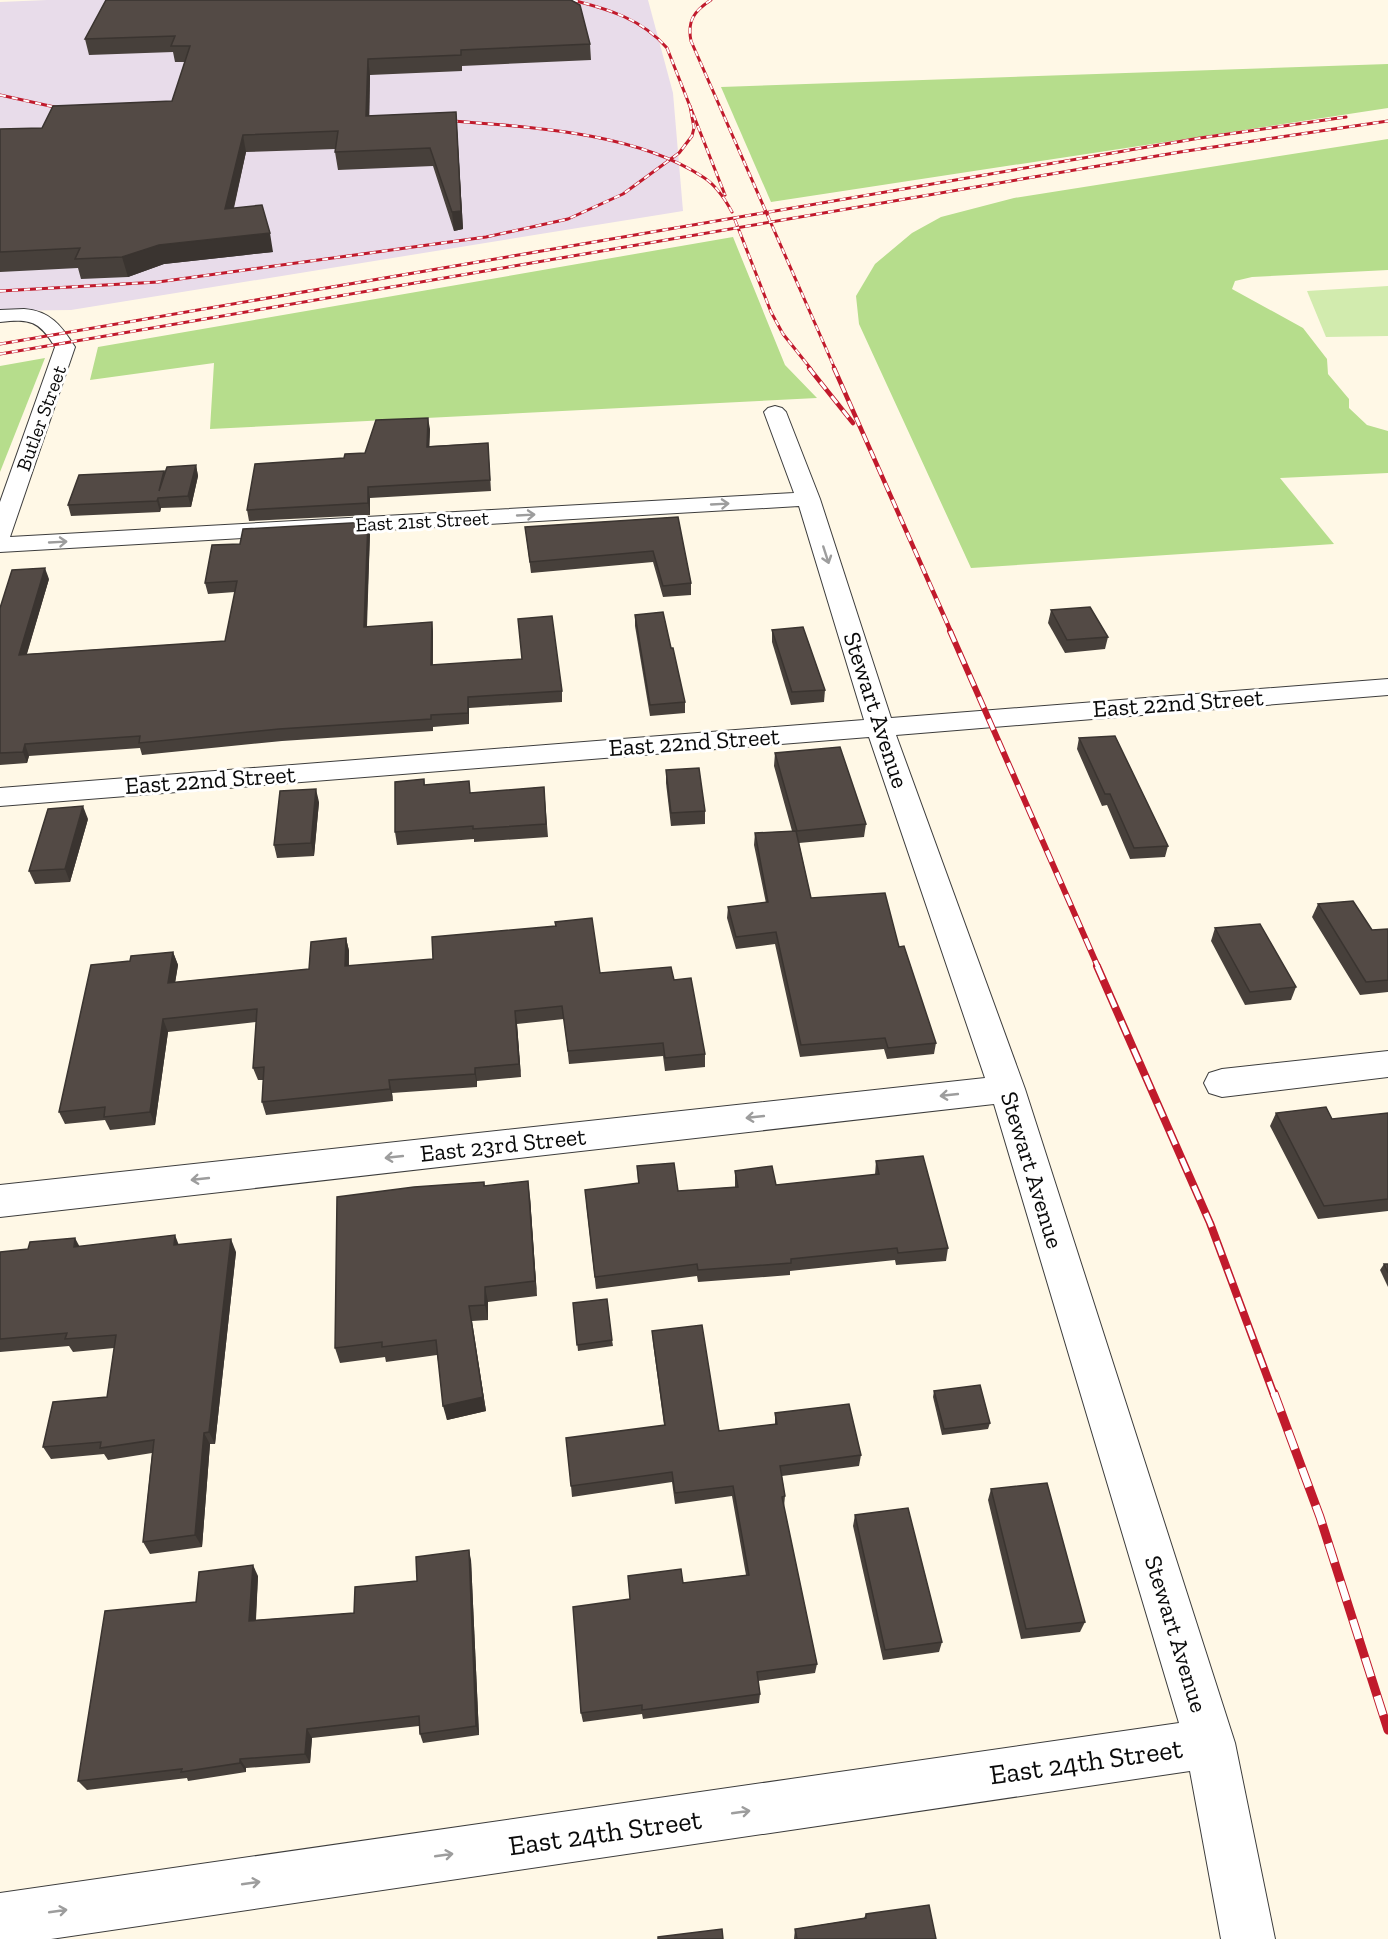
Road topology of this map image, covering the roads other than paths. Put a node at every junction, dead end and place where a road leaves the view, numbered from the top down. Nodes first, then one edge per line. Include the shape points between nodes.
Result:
1 (0, 316) edge
2 (775, 412) dead end
3 (808, 499) junction
4 (0, 535) edge
5 (0, 545) edge
6 (1388, 687) edge
7 (880, 728) junction
8 (0, 797) edge
9 (1388, 1064) edge
10 (1222, 1083) dead end
11 (1007, 1089) junction
12 (0, 1201) edge
13 (1210, 1743) junction
14 (0, 1920) edge
15 (1248, 1939) edge

1 - 4 street, Butler Street via 31,316 52,324 65,347
2 - 3 street, Stewart Avenue
5 -> 3 street, East 21st Street
3 -> 7 street, Stewart Avenue
6 - 7 street, East 22nd Street
7 - 8 street, East 22nd Street
7 - 11 street, Stewart Avenue
9 - 10 street
11 -> 12 street, East 23rd Street
11 - 13 street, Stewart Avenue
14 -> 13 street, East 24th Street
13 - 15 street, Stewart Avenue

